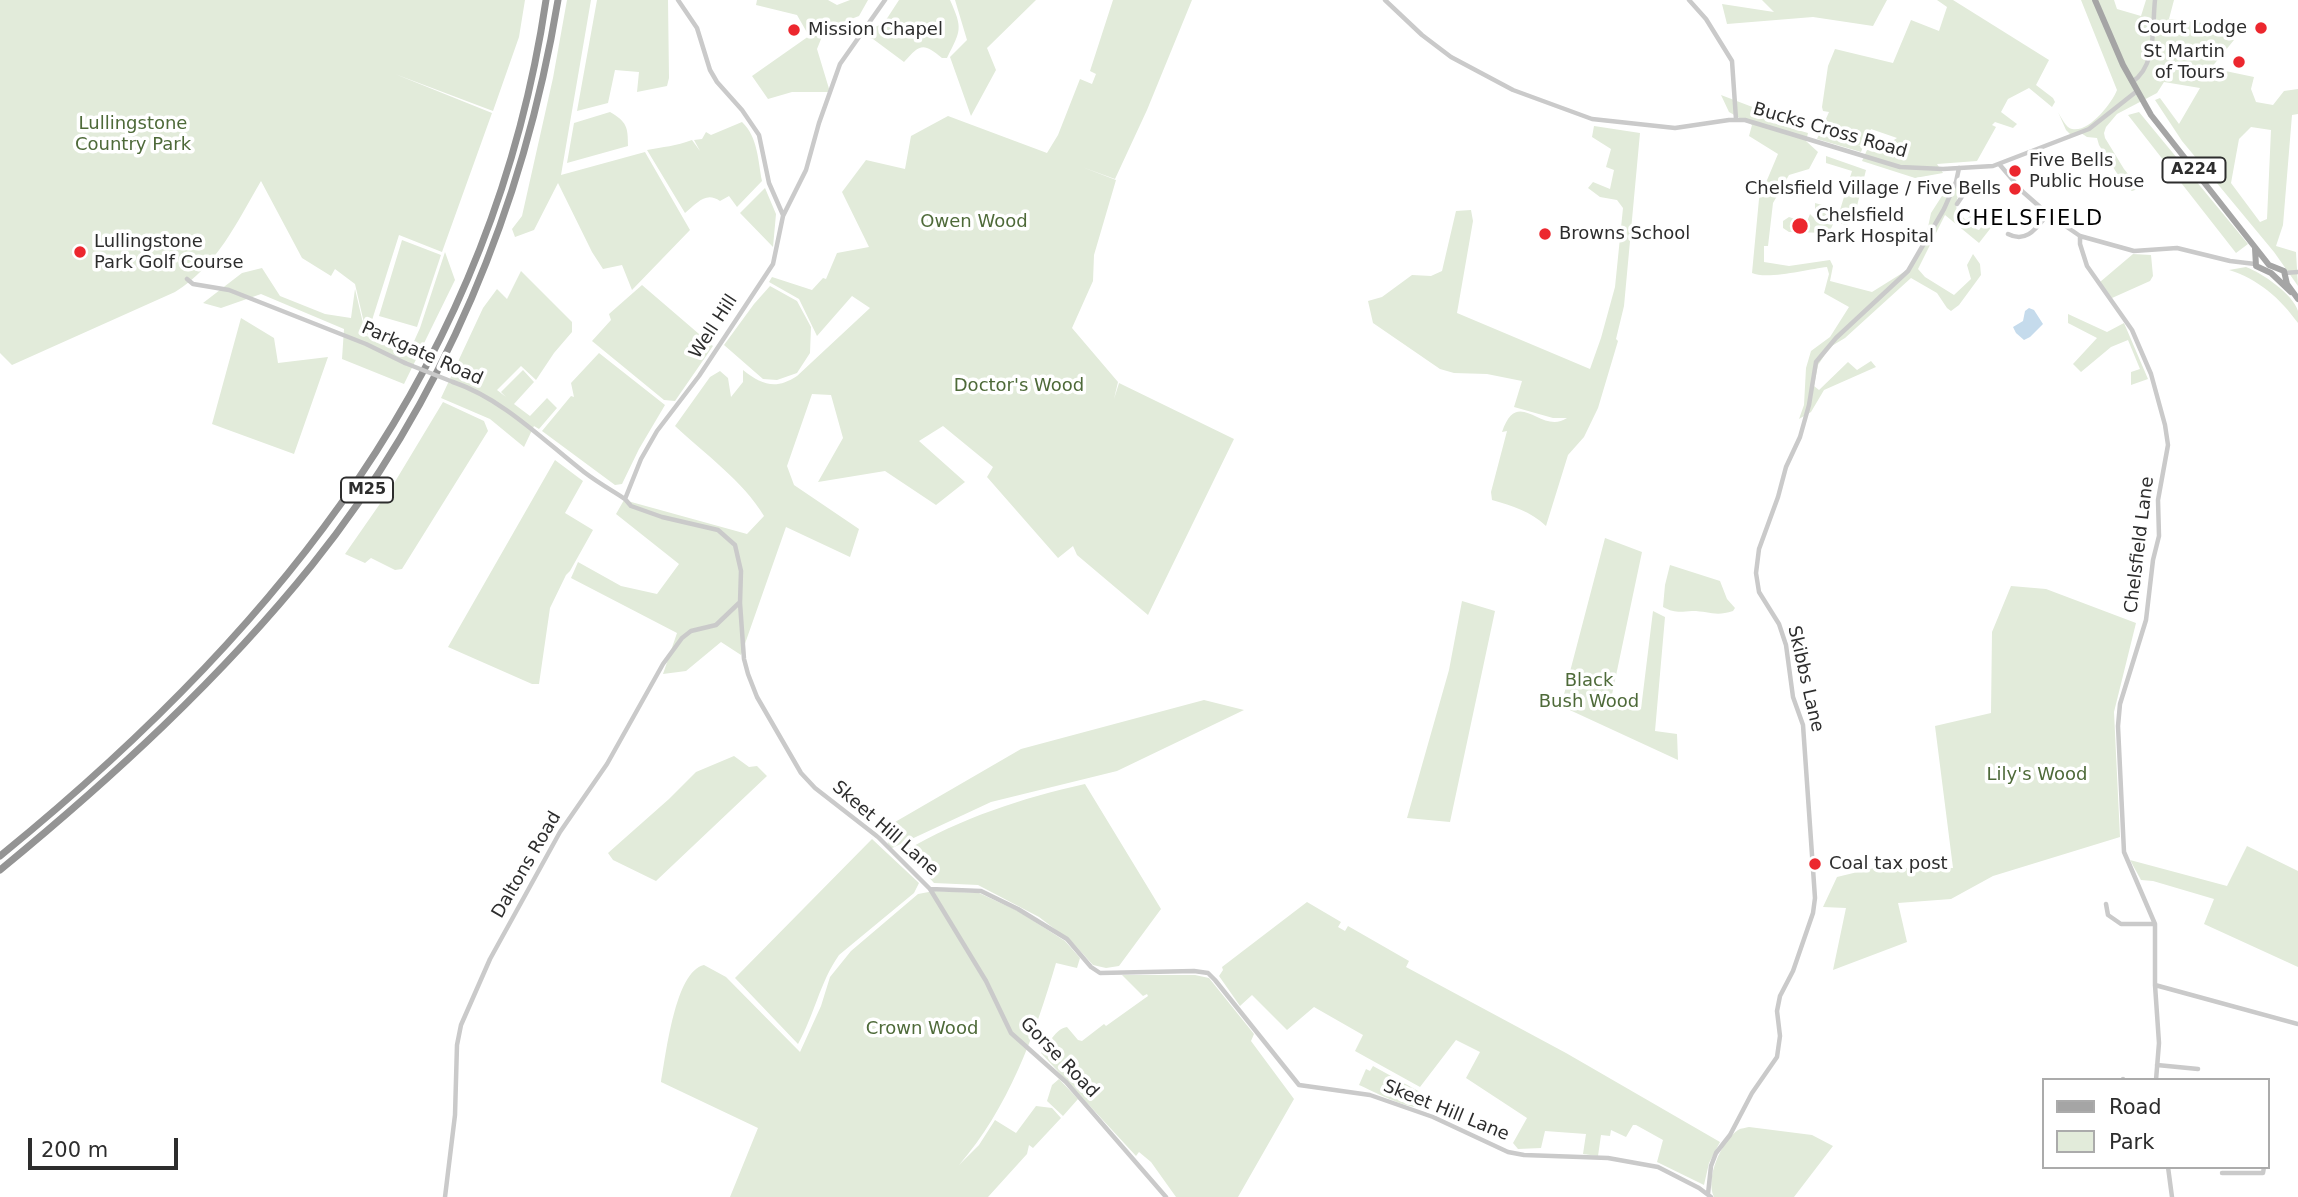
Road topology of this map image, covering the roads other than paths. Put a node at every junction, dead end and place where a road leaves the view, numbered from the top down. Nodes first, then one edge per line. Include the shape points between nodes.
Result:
1 (545, 0) edge
2 (558, 0) edge
3 (678, 0) edge
4 (884, 0) edge
5 (1385, 0) edge
6 (1689, 0) edge
7 (2095, 0) edge
8 (2155, 0) edge
9 (2132, 82) junction
10 (2137, 91) junction
11 (1737, 119) junction
12 (2000, 165) junction
13 (1959, 168) junction
14 (1956, 182) junction
15 (1957, 204) dead end
16 (2048, 214) junction
17 (783, 216) junction
18 (2008, 234) dead end
19 (2080, 236) junction
20 (2255, 246) junction
21 (2265, 259) junction
22 (2257, 264) junction
23 (2298, 272) edge
24 (2284, 273) junction
25 (187, 278) dead end
26 (2276, 278) junction
27 (2292, 293) junction
28 (2298, 299) edge
29 (625, 499) junction
30 (740, 603) junction
31 (0, 856) edge
32 (0, 870) edge
33 (930, 889) junction
34 (2106, 904) dead end
35 (2155, 924) junction
36 (2155, 985) junction
37 (2298, 1024) edge
38 (2157, 1065) junction
39 (2197, 1069) dead end
40 (2156, 1078) edge
41 (2168, 1169) edge
42 (2264, 1169) edge
43 (2222, 1173) dead end
44 (1710, 1196) edge
45 (445, 1197) edge
46 (1166, 1197) edge
47 (2172, 1197) edge

1 - 31 highway, M25 via 533,71 486,232 432,356 373,458 316,541 235,636 125,746
2 - 32 highway, M25 via 536,109 478,286 388,458 313,564 243,645 140,748
3 - 17 street via 697,28 717,82 759,135 769,183
4 - 17 street, Well Hill via 840,64 806,170
5 - 11 street via 1451,57 1513,90 1592,119 1667,128
6 - 11 street via 1732,61
7 - 9 main road, A224
8 - 9 street via 2148,63
9 - 10 main road, A224
10 - 12 street, Bucks Cross Road via 2089,129
10 - 20 main road, A224 via 2162,130
11 - 13 street, Bucks Cross Road via 1900,167
12 - 13 street, Bucks Cross Road
12 - 16 street
13 - 14 street, Skibbs Lane
14 - 15 street via 1965,192
14 - 44 street, Skibbs Lane via 1908,271 1816,362 1800,437 1759,549 1759,592 1786,645 1793,697 1803,725 1815,898 1793,971 1780,996 1777,1057 1712,1161
16 - 18 street via 2028,236
16 - 19 street
17 - 29 street, Well Hill via 766,277 657,431
19 - 22 street via 2134,251 2178,248
19 - 35 street, Chelsfield Lane via 2087,267 2132,330 2151,374 2168,445 2146,620 2120,704 2118,726 2124,852
20 - 21 main road, A224
20 - 22 main road
21 - 22 main road via 2266,266
21 - 24 main road, A224
22 - 26 main road
23 - 24 street
24 - 26 main road via 2283,280
24 - 27 main road
25 - 29 street, Parkgate Road, bridge via 193,284 229,289 472,388
26 - 27 main road
27 - 28 main road
29 - 30 street via 631,506 662,517 718,530 735,545 741,571
30 - 33 street, Skeet Hill Lane via 748,674 802,773 815,789 878,837
30 - 45 street, Daltons Road via 716,625 682,638 663,664 607,764 560,832 490,959 457,1045 455,1115
33 - 44 street, Skeet Hill Lane via 981,891 1018,909 1066,939 1100,973 1208,973 1299,1085 1370,1095 1433,1116 1516,1154 1608,1158 1658,1167
33 - 46 street, Gorse Road via 986,981 1011,1033 1066,1082
34 - 35 street via 2108,915 2121,923
35 - 36 street, Chelsfield Lane
36 - 37 street
36 - 38 street, Chelsfield Lane
38 - 39 street
38 - 40 street, Chelsfield Lane
41 - 47 street
42 - 43 street via 2258,1174

